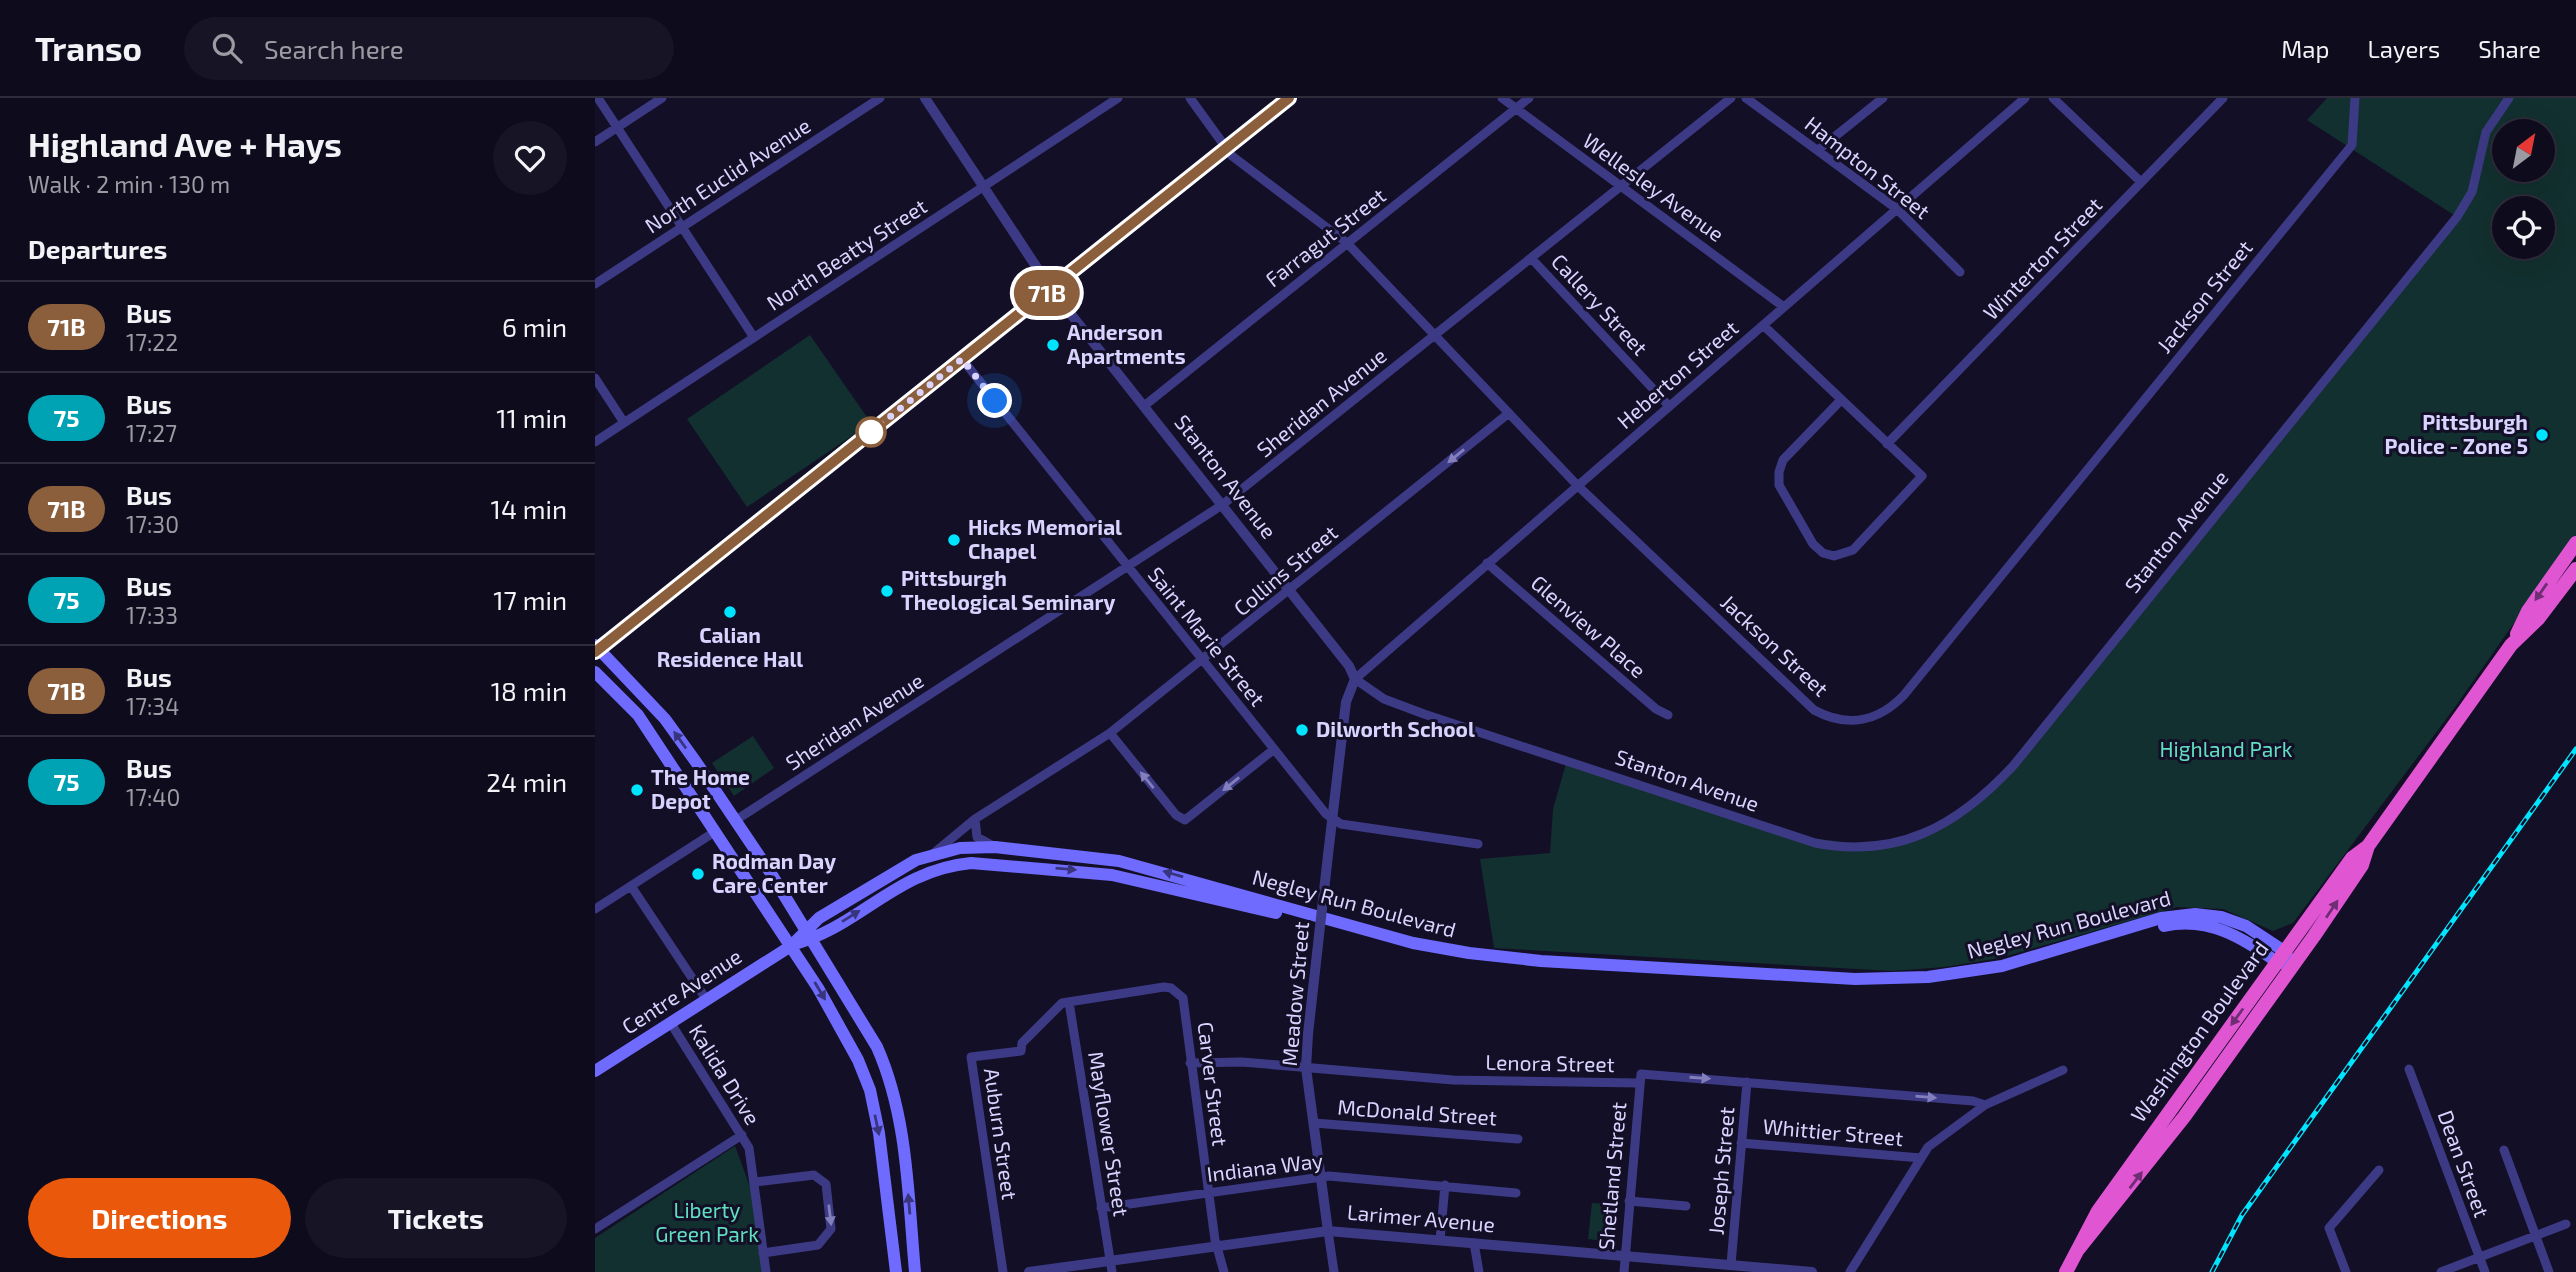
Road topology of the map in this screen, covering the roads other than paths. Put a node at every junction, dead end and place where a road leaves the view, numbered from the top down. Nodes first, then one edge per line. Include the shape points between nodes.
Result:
1 (598, 98) edge
2 (662, 98) edge
3 (880, 98) edge
4 (925, 98) edge
5 (1118, 98) edge
6 (1190, 98) edge
7 (1289, 98) edge
8 (1502, 98) edge
9 (1529, 98) edge
10 (1731, 98) edge
11 (1747, 98) edge
12 (1884, 98) edge
13 (2025, 98) edge
14 (2053, 98) edge
15 (2223, 98) edge
16 (2355, 98) edge
17 (2509, 98) edge
18 (1516, 109) junction
19 (617, 127) junction
20 (595, 142) edge
21 (1226, 148) junction
22 (1818, 150) junction
23 (2141, 182) junction
24 (983, 186) junction
25 (1621, 187) junction
26 (1897, 209) junction
27 (682, 227) junction
28 (1347, 243) junction
29 (1531, 258) junction
30 (1960, 272) dead end
31 (595, 284) edge
32 (1051, 289) junction
33 (1784, 307) junction
34 (1763, 325) junction
35 (1435, 335) junction
36 (753, 336) junction
37 (962, 359) junction
38 (595, 379) edge
39 (1841, 400) junction
40 (1144, 406) junction
41 (1669, 406) junction
42 (1509, 413) junction
43 (622, 421) junction
44 (595, 442) edge
45 (1887, 444) junction
46 (1577, 485) junction
47 (1222, 505) junction
48 (2576, 542) edge
49 (1487, 563) junction
50 (1126, 566) junction
51 (2576, 569) edge
52 (1290, 590) junction
53 (2511, 645) junction
54 (596, 649) edge
55 (1202, 660) junction
56 (595, 672) edge
57 (1355, 679) junction
58 (1668, 715) dead end
59 (1110, 733) junction
60 (1273, 750) junction
61 (1333, 818) junction
62 (975, 819) junction
63 (736, 820) junction
64 (716, 831) junction
65 (1478, 844) dead end
66 (2368, 846) junction
67 (995, 847) junction
68 (935, 853) junction
69 (631, 886) junction
70 (595, 909) edge
71 (809, 934) junction
72 (791, 946) junction
73 (2281, 957) junction
74 (2293, 965) junction
75 (1171, 988) joint
76 (706, 999) junction
77 (1069, 1002) junction
78 (670, 1022) junction
79 (1190, 1063) junction
80 (1306, 1068) junction
81 (2409, 1069) dead end
82 (2063, 1070) dead end
83 (595, 1071) edge
84 (1747, 1082) junction
85 (1639, 1083) junction
86 (1985, 1105) junction
87 (1314, 1123) junction
88 (742, 1135) junction
89 (1518, 1139) dead end
90 (1741, 1143) junction
91 (2504, 1150) dead end
92 (1921, 1157) junction
93 (2379, 1170) dead end
94 (1320, 1177) junction
95 (755, 1182) junction
96 (1445, 1185) junction
97 (1208, 1193) junction
98 (1516, 1193) dead end
99 (1629, 1201) junction
100 (1686, 1206) dead end
101 (1101, 1208) junction
102 (2566, 1224) dead end
103 (595, 1229) edge
104 (1328, 1231) junction
105 (2536, 1236) junction
106 (1440, 1240) junction
107 (1474, 1243) junction
108 (1218, 1246) junction
109 (2077, 1251) junction
110 (763, 1254) junction
111 (1624, 1255) junction
112 (2479, 1258) junction
113 (1731, 1264) junction
114 (1111, 1266) edge
115 (1746, 1269) edge
116 (765, 1272) edge
117 (896, 1272) edge
118 (915, 1272) edge
119 (1003, 1272) edge
120 (1029, 1272) edge
121 (1224, 1272) edge
122 (1334, 1272) edge
123 (1479, 1272) edge
124 (1624, 1272) edge
125 (1812, 1272) edge
126 (1850, 1272) edge
127 (2066, 1272) edge
128 (2346, 1272) edge
129 (2441, 1272) edge
130 (2485, 1272) edge
131 (2549, 1272) edge

1 - 19 street
2 - 19 street
3 - 27 street, North Euclid Avenue
4 - 24 street, Stanton Avenue
5 - 24 street, North Beatty Street
6 - 21 street, Jackson Street
7 - 21 main road via 1274,104
8 - 18 street, Wellesley Avenue
9 - 18 street, Farragut Street
10 - 25 street, Sheridan Avenue
11 - 22 street, Hampton Street
12 - 22 street
13 - 26 street, Heberton Street
14 - 23 street
15 - 23 street, Winterton Street
16 - 46 street, Jackson Street via 2352,145 1891,709 1854,721 1814,710
17 - 57 street, Stanton Avenue via 2481,142 2472,192 2458,218 2013,766 1982,799 1945,825 1911,839 1874,846 1815,843 1424,714 1384,699
18 - 25 street, Wellesley Avenue
18 - 28 street, Farragut Street
19 - 20 street
19 - 27 street
21 - 28 street, Jackson Street
21 - 32 main road
22 - 26 street, Hampton Street
23 - 45 street, Winterton Street
24 - 32 street, Stanton Avenue
24 - 36 street, North Beatty Street
25 - 29 street, Sheridan Avenue
25 - 33 street, Wellesley Avenue
26 - 30 street, Hampton Street
26 - 33 street, Heberton Street
27 - 31 street, North Euclid Avenue
27 - 36 street
28 - 35 street, Jackson Street
28 - 40 street, Farragut Street
29 - 35 street, Sheridan Avenue
29 - 41 street, Callery Street
32 - 37 main road
32 - 40 street, Stanton Avenue
33 - 34 street, Heberton Street
34 - 39 street
34 - 41 street, Heberton Street
35 - 42 street, Jackson Street
35 - 47 street, Sheridan Avenue
36 - 43 street, North Beatty Street
37 - 50 street, Saint Marie Street
37 - 54 main road
38 - 43 street
39 - 45 street
39 - 45 street via 1783,460 1779,472 1779,485 1822,553 1834,556 1853,550 1922,477
40 - 47 street, Stanton Avenue
41 - 46 street, Heberton Street
42 - 46 street, Jackson Street
42 -> 52 street, Collins Street
43 - 44 street, North Beatty Street
46 - 49 street, Heberton Street
47 - 50 street, Sheridan Avenue
47 - 52 street, Stanton Avenue
48 -> 53 highway, Washington Boulevard via 2528,611
49 - 57 street, Heberton Street
49 - 58 street, Glenview Place
50 - 55 street, Saint Marie Street
50 - 63 street, Sheridan Avenue
51 - 53 highway, Washington Boulevard via 2539,619
52 - 55 street, Collins Street
52 - 57 street, Stanton Avenue
53 - 66 highway, Washington Boulevard
63 -> 54 main road via 665,719
55 - 59 street, Collins Street
55 - 60 street, Saint Marie Street
56 - 64 main road via 638,715
57 - 61 street, Meadow Street via 1346,702
60 -> 59 street via 1182,820
59 - 62 street, Collins Street
60 - 61 street, Saint Marie Street
61 - 65 street via 1341,824
61 - 80 street, Meadow Street, bridge
62 - 67 street via 977,837
62 - 68 street, Collins Street
63 - 71 main road
64 - 69 street
64 - 72 main road
66 - 73 highway, Washington Boulevard via 2352,858
74 -> 66 highway, Washington Boulevard via 2362,865
67 - 68 main road, Negley Run Boulevard
73 -> 67 main road, Negley Run Boulevard via 2239,923 2195,914 2161,918 2002,965 1910,978 1855,979 1541,961 1403,941 1131,863
68 - 71 main road, Negley Run Boulevard via 896,871
69 - 70 street
69 - 76 street
71 - 72 main road, Negley Run Boulevard
71 -> 73 main road, Negley Run Boulevard via 928,871 985,863 1112,875 1428,954 1541,969 1855,987 1929,985 2004,974 2186,923 2234,934
118 -> 71 main road via 902,1129 890,1076 868,1029
72 - 76 main road, Centre Avenue
72 -> 117 main road via 848,1038 870,1090
73 - 74 main road, Negley Run Boulevard
73 -> 109 highway, Washington Boulevard via 2098,1211
109 -> 74 highway, Washington Boulevard via 2184,1117
75 - 77 street, Auburn Street
75 - 79 street, Carver Street via 1183,998
76 - 78 main road, Centre Avenue
77 - 101 street, Mayflower Street
77 - 119 street, Auburn Street via 1062,1003 1022,1042 1021,1051 971,1057
78 - 83 main road, Centre Avenue
78 - 88 street, Kalida Drive
79 - 80 street, Lenora Street
79 - 97 street, Carver Street
80 - 85 street, Lenora Street via 1453,1080
80 - 87 street, Meadow Street
81 - 112 street, Dean Street
82 - 86 street
85 -> 84 street, Lenora Street via 1641,1074
84 -> 86 street, Lenora Street
84 - 90 street, Joseph Street
85 - 99 street, Shetland Street
86 - 92 street
87 - 89 street, McDonald Street
87 - 94 street, Meadow Street
88 - 95 street, Kalida Drive
88 - 103 street
90 - 92 street, Whittier Street
90 - 113 street, Joseph Street
91 - 105 street
92 - 126 street
93 - 128 street via 2329,1228
94 - 96 street, Indiana Way
94 - 97 street, Indiana Way
94 - 104 street, Meadow Street
95 - 110 street, Kalida Drive
95 -> 110 street via 814,1175 826,1184 831,1229 818,1245
96 - 98 street, Indiana Way
96 - 106 street
97 - 101 street, Indiana Way
97 - 108 street, Carver Street
99 - 100 street
99 - 111 street, Shetland Street
101 - 114 street, Mayflower Street
102 - 105 street
104 - 106 street, Larimer Avenue
104 - 108 street, Larimer Avenue
104 - 122 street, Meadow Street
105 - 112 street
105 - 131 street
106 - 107 street, Larimer Avenue
107 - 111 street, Larimer Avenue
107 - 123 street
108 - 114 street, Larimer Avenue
108 - 121 street, Carver Street
109 - 127 highway, Washington Boulevard
110 - 116 street, Kalida Drive
111 - 113 street, Larimer Avenue
111 - 124 street, Shetland Street
112 - 129 street
112 - 130 street, Dean Street
113 - 115 street, Larimer Avenue
114 - 120 street, Larimer Avenue
115 - 125 street, Larimer Avenue

